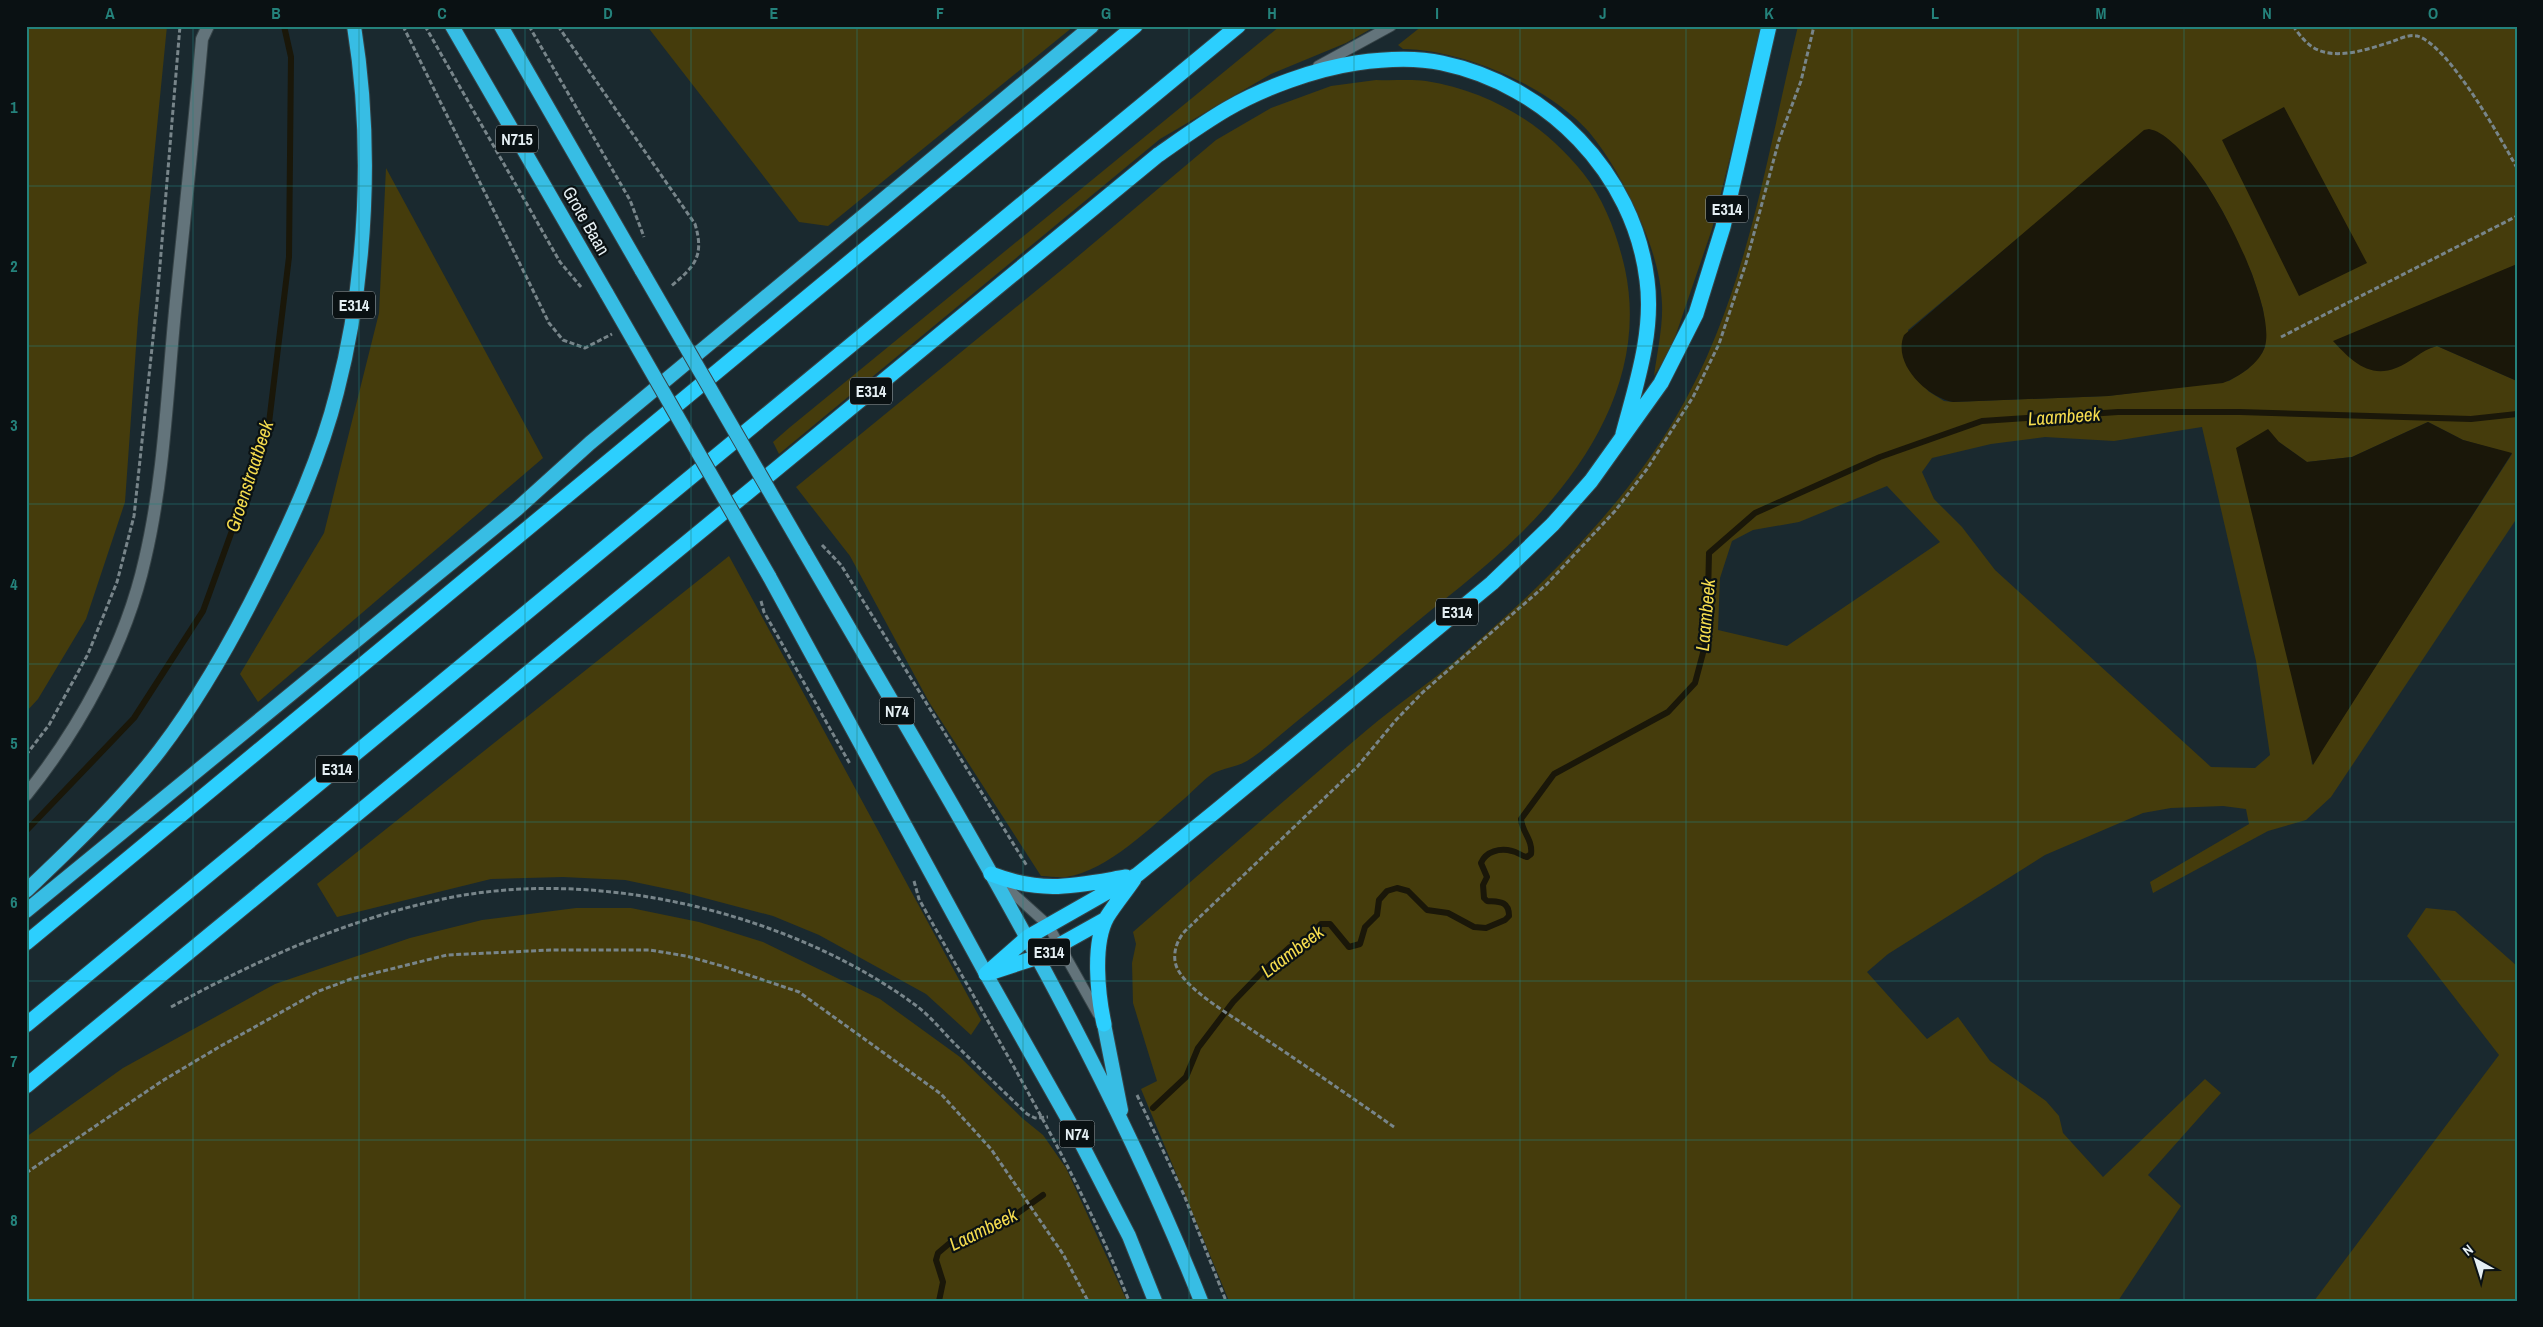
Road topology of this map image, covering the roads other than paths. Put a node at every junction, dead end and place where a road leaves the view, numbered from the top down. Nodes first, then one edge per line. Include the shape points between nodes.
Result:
1 (208, 26) edge
2 (215, 26) edge
3 (354, 26) edge
4 (452, 26) edge
5 (502, 26) edge
6 (1092, 26) edge
7 (1135, 26) edge
8 (1238, 26) edge
9 (1391, 26) edge
10 (1769, 26) edge
11 (202, 39) junction
12 (1293, 80) junction
13 (721, 407) joint
14 (1623, 434) junction
15 (687, 435) joint
16 (26, 795) edge
17 (991, 874) junction
18 (1137, 875) junction
19 (26, 891) edge
20 (26, 910) edge
21 (1106, 919) junction
22 (1048, 926) junction
23 (1028, 937) junction
24 (26, 943) edge
25 (1060, 946) junction
26 (1038, 957) junction
27 (986, 974) junction
28 (1104, 1024) junction
29 (26, 1026) edge
30 (26, 1086) edge
31 (1123, 1123) junction
32 (1155, 1301) edge
33 (1201, 1301) edge

1 - 11 street
2 - 11 street
3 - 19 highway, E314 via 364,121 365,186 359,265 349,342 320,448 263,579 198,697 159,752 97,822
4 - 15 highway, Grote Baan / N715, bridge
5 - 13 highway, Grote Baan / N715, bridge
6 - 20 highway via 605,430 518,509
7 - 24 highway
8 - 29 highway, E314
9 - 12 lane
10 - 14 highway, E314 via 1723,227 1696,314 1661,383
11 - 16 street via 160,481 145,562 106,667 67,738
12 - 14 highway, E314 via 1354,64 1399,59 1442,63 1515,90 1556,117 1591,151 1631,221 1647,281 1647,332
12 - 30 highway, E314 via 1228,108 1158,154
13 - 17 highway, N74, bridge
14 - 18 highway, E314 via 1591,481 1553,524 1492,583
15 - 27 highway, N74, bridge via 769,576
17 - 18 highway, E314 via 1027,886 1066,888
17 - 22 lane, N74
17 - 23 highway, N74
18 - 21 highway, E314
18 - 22 highway, E314
21 - 25 highway, E314
21 - 28 highway, E314 via 1097,975
22 - 23 highway, E314
22 - 25 lane, N74
23 - 26 highway, N74
23 - 27 highway, E314
25 - 26 highway, E314
25 - 28 lane, N74
26 - 27 highway, E314
26 - 31 highway, N74
27 - 32 highway, N74 via 1129,1236
28 - 31 highway, N74
31 - 33 highway, N74 via 1173,1230

